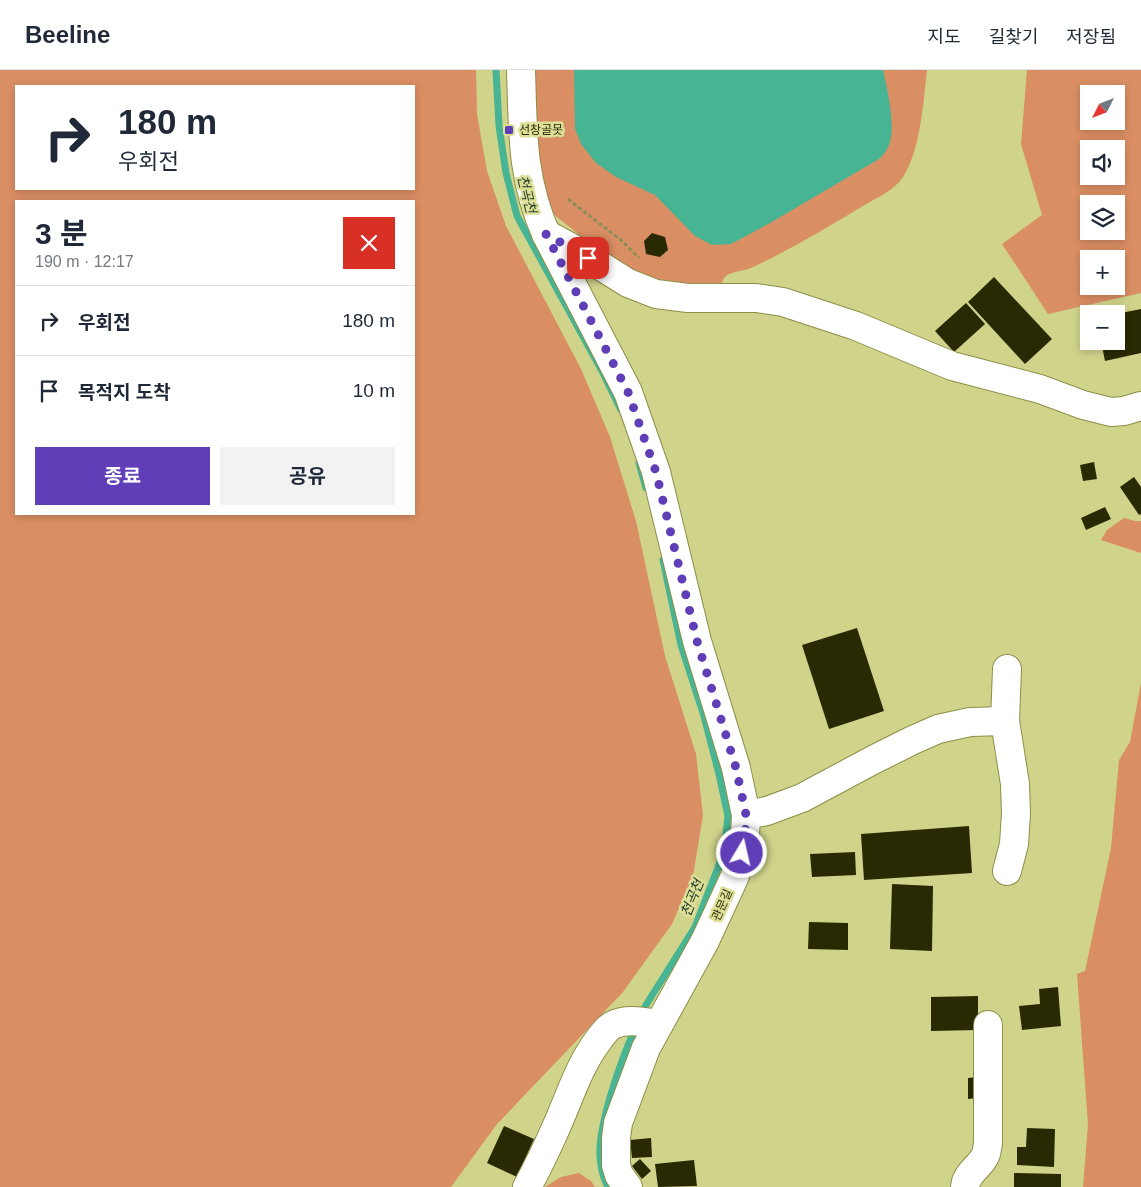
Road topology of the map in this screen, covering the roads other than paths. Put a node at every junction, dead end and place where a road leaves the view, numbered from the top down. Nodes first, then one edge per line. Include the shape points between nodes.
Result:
1 (521, 70) edge
2 (546, 234) junction
3 (1141, 406) edge
4 (1007, 670) dead end
5 (1005, 721) junction
6 (746, 815) junction
7 (1007, 871) dead end
8 (645, 1023) junction
9 (988, 1025) dead end
10 (527, 1187) edge
11 (628, 1187) edge
12 (964, 1187) edge

1 - 2 street, 관문길 via 525,162 536,212
2 - 3 street via 628,283 656,294 783,302 856,326 952,366 1040,389 1083,405 1110,412
2 - 6 street, 관문길 via 628,392 656,472 697,641 736,768
4 - 5 street
5 - 6 street via 970,722 938,729 802,798
5 - 7 street via 1016,814 1014,844
6 - 8 street, 관문길 via 745,835 734,876 705,941
8 - 10 street via 611,1025 593,1048 581,1067
8 - 11 street, 관문길 via 646,1048 618,1123 616,1138 616,1166
9 - 12 street via 988,1144 985,1156

